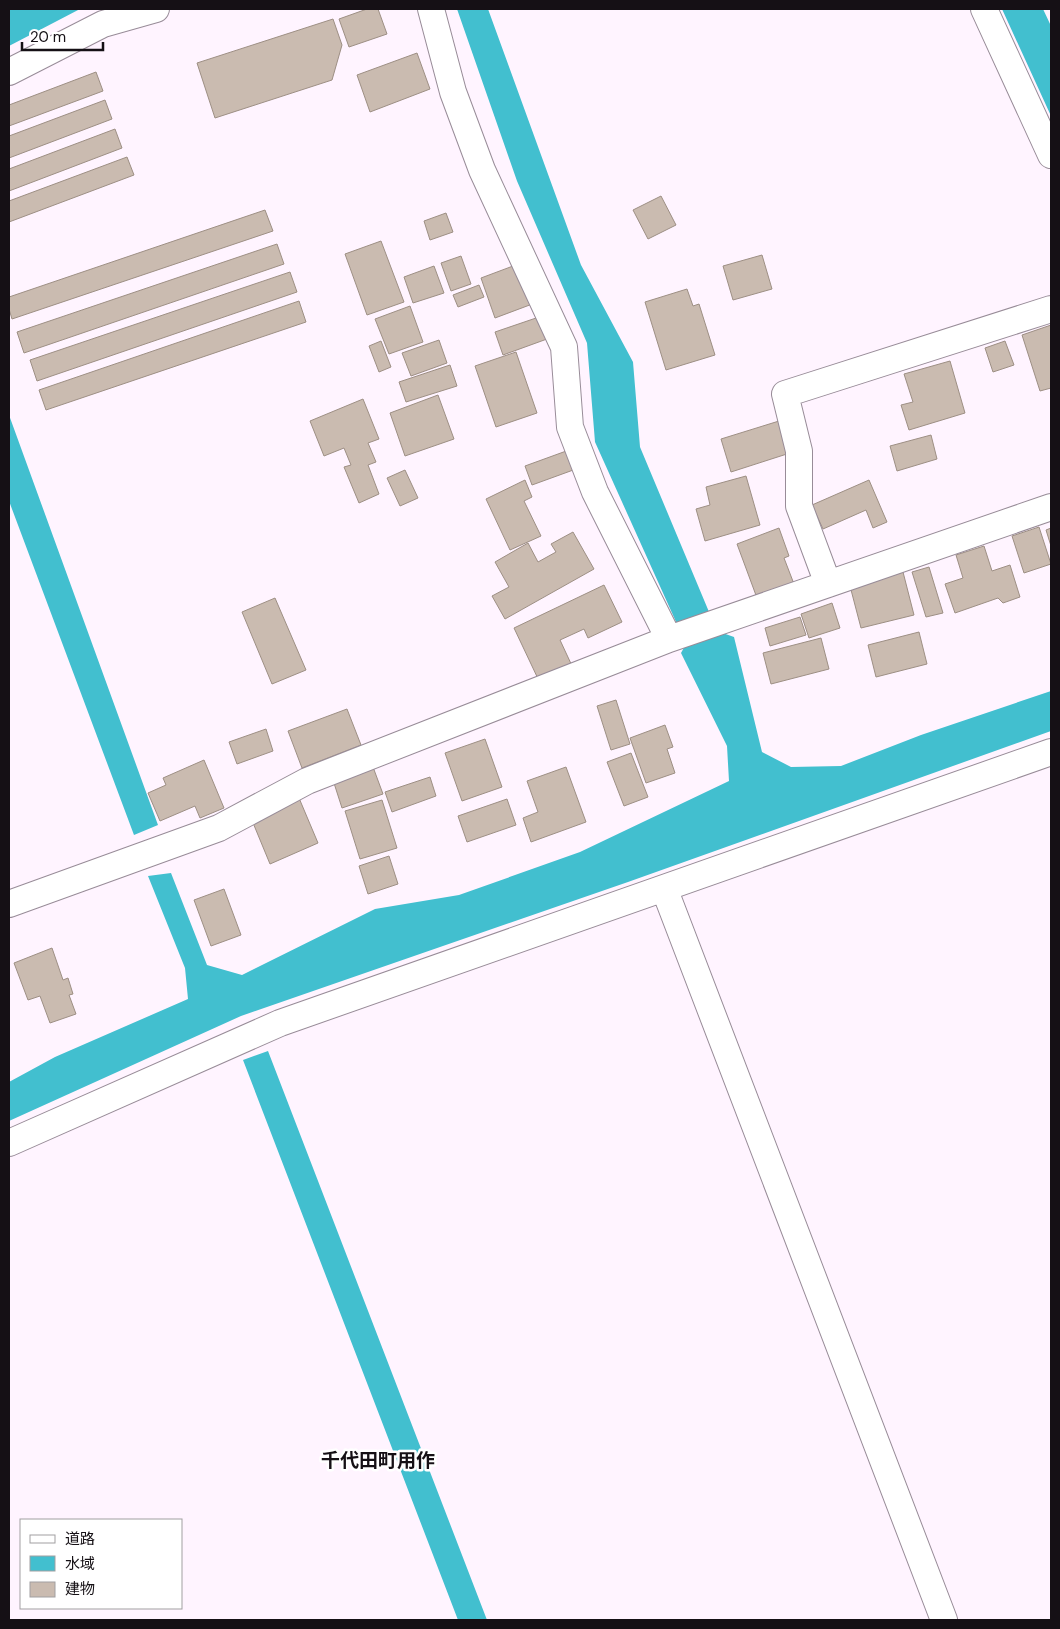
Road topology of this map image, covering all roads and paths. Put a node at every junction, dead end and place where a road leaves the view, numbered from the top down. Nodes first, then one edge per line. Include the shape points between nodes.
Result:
1 (156, 9) edge
2 (431, 9) edge
3 (984, 9) edge
4 (9, 72) edge
5 (1051, 155) edge
6 (1051, 309) edge
7 (1051, 507) edge
8 (828, 584) junction
9 (673, 638) junction
10 (1051, 752) edge
11 (664, 888) junction
12 (9, 904) edge
13 (9, 1143) edge
14 (944, 1620) edge

1 - 4 street via 102,24
2 - 9 street via 452,92 482,170 564,347 570,427 595,492
3 - 5 street
6 - 8 street via 785,394 799,452 799,506
7 - 8 street
8 - 9 street
9 - 12 street via 307,781 219,828
10 - 11 street
11 - 13 street via 280,1023
11 - 14 street

